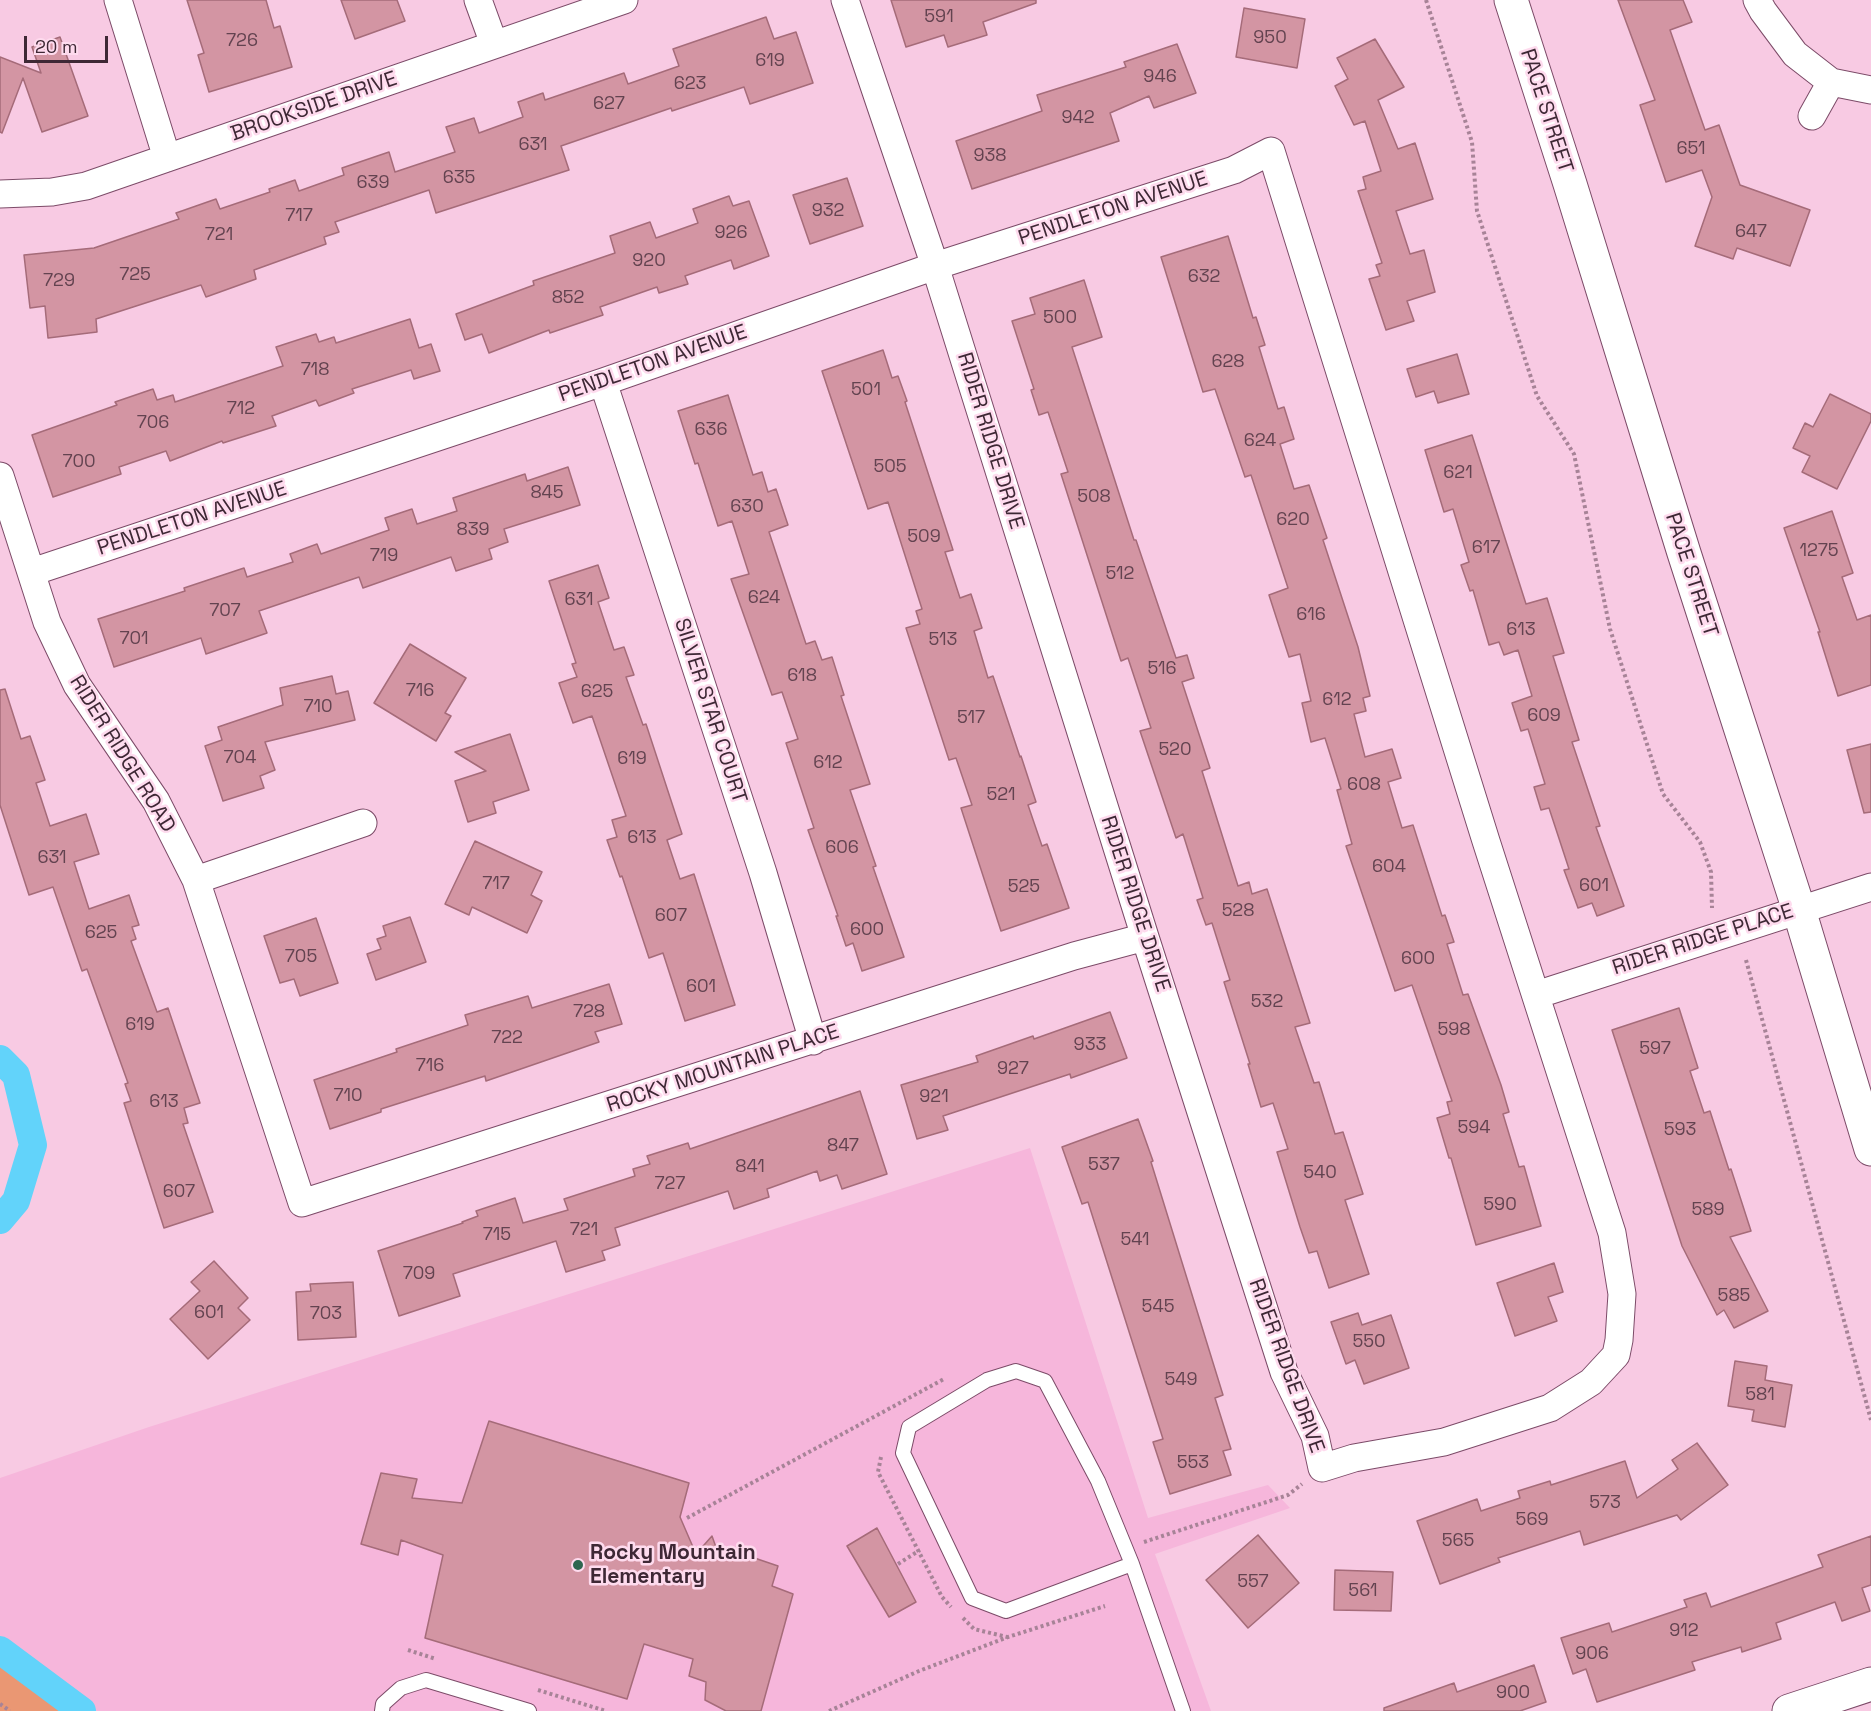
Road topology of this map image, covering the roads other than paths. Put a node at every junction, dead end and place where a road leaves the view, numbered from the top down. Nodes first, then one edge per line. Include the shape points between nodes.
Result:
1 (118, 0) edge
2 (478, 0) edge
3 (624, 0) edge
4 (845, 0) edge
5 (1511, 0) edge
6 (1758, 0) edge
7 (494, 44) junction
8 (1831, 82) junction
9 (1871, 90) edge
10 (1812, 116) dead end
11 (1272, 152) joint
12 (167, 158) junction
13 (0, 194) edge
14 (935, 266) junction
15 (603, 382) junction
16 (0, 476) edge
17 (32, 572) junction
18 (363, 823) dead end
19 (196, 880) junction
20 (1871, 887) edge
21 (1799, 910) junction
22 (1145, 937) junction
23 (1536, 995) junction
24 (813, 1041) junction
25 (1871, 1149) edge
26 (302, 1203) joint
27 (1132, 1564) junction
28 (1871, 1684) edge
29 (382, 1711) edge
30 (529, 1711) edge
31 (1183, 1711) edge
32 (1789, 1711) edge

1 - 12 street
2 - 7 street
3 - 7 street, BROOKSIDE DRIVE
4 - 14 street, RIDER RIDGE DRIVE
5 - 21 main road, PACE STREET
6 - 8 street via 1795,54
7 - 12 street, BROOKSIDE DRIVE
8 - 9 street
8 - 10 street
11 - 14 street, PENDLETON AVENUE via 1234,170
11 - 23 street, RIDER RIDGE DRIVE
12 - 13 street, BROOKSIDE DRIVE via 86,186
14 - 15 street, PENDLETON AVENUE
14 - 22 street, RIDER RIDGE DRIVE
15 - 17 street, PENDLETON AVENUE
15 - 24 street, SILVER STAR COURT via 763,873
16 - 17 street, RIDER RIDGE ROAD
17 - 19 street, RIDER RIDGE ROAD via 47,622 77,685 156,801
18 - 19 street
19 - 26 street, RIDER RIDGE ROAD
20 - 21 street, RIDER RIDGE PLACE
21 - 23 street, RIDER RIDGE PLACE
21 - 25 main road, PACE STREET
22 - 23 street, RIDER RIDGE DRIVE via 1284,1372 1315,1436 1322,1468 1354,1458 1444,1442 1550,1408 1591,1382 1616,1355 1622,1293 1612,1233
22 - 24 street, ROCKY MOUNTAIN PLACE
24 - 26 street, ROCKY MOUNTAIN PLACE
27 - 27 lane via 1098,1481 1045,1381 1016,1371 987,1380 909,1427 903,1453 972,1598 1006,1611
27 - 31 lane
28 - 32 main road
29 - 30 lane via 383,1704 401,1688 426,1680

